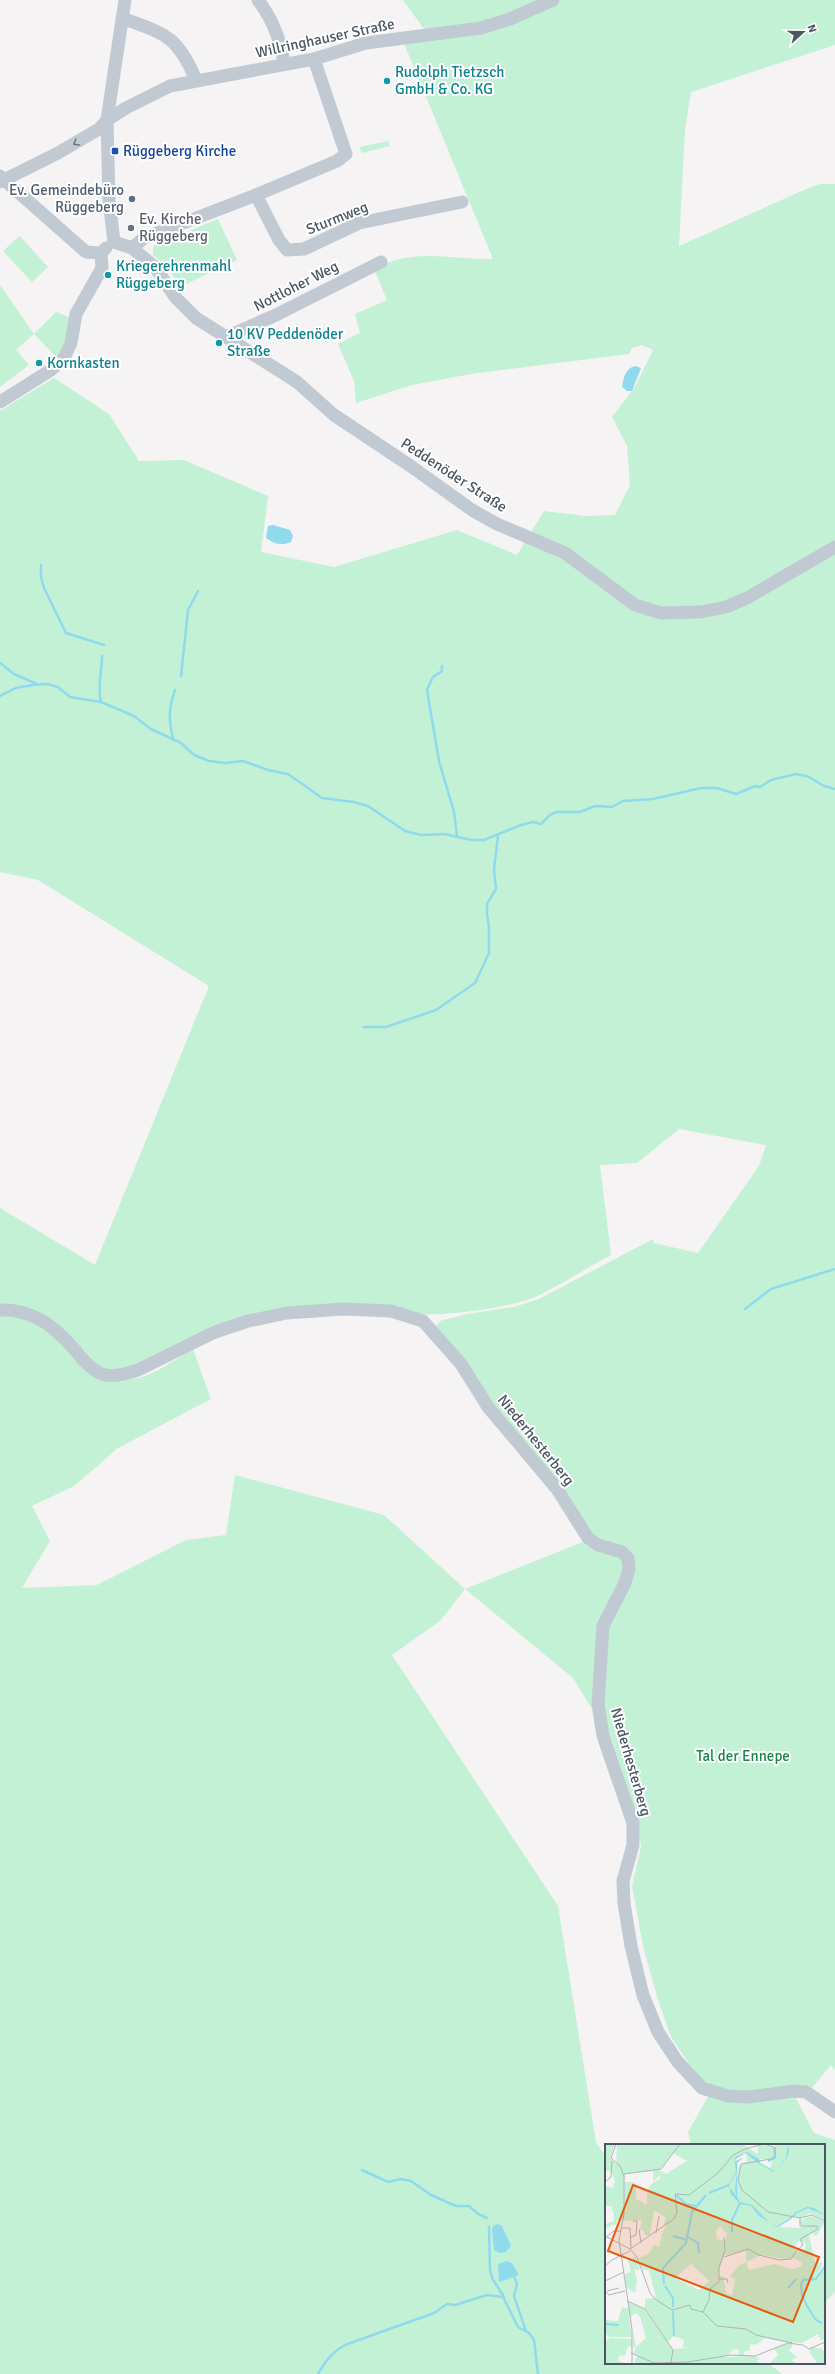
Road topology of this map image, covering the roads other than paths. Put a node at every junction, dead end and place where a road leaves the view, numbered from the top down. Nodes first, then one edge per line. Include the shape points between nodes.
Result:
1 (125, 0) edge
2 (258, 0) edge
3 (553, 0) edge
4 (122, 18) junction
5 (314, 59) junction
6 (284, 64) junction
7 (196, 80) junction
8 (107, 120) junction
9 (1, 180) edge
10 (256, 195) junction
11 (462, 202) dead end
12 (114, 242) junction
13 (132, 248) junction
14 (100, 253) junction
15 (381, 262) dead end
16 (226, 337) junction
17 (0, 402) edge
18 (835, 547) edge
19 (0, 1310) edge
20 (835, 2112) edge

1 - 4 street
2 - 6 street via 273,23 282,45
3 - 5 street, Willringhauser Straße via 510,19 481,28 366,43
4 - 7 street via 165,34 175,42 186,56
4 - 8 street
5 - 6 street, Willringhauser Straße
5 - 10 street via 346,154 337,161
6 - 7 street, Willringhauser Straße
7 - 8 street, Willringhauser Straße via 170,86
8 -> 9 street, Willringhauser Straße via 99,128 58,153
8 - 12 street via 109,200
9 - 14 street via 86,252
10 - 11 street, Sturmweg via 279,240 287,250 304,249 359,223
10 - 13 street via 162,230 144,238
12 - 13 street, Peddenöder Straße
12 - 14 street
13 - 16 street, Peddenöder Straße via 155,266 176,298 196,318
14 - 17 street via 102,268 76,314 71,343 64,358 51,370
15 - 16 street, Nottloher Weg
16 - 18 street, Peddenöder Straße via 297,382 334,415 472,510 497,524 565,553 635,605 662,613 701,612 726,607 747,598
19 - 20 street, Niederhesterberg via 36,1315 58,1332 86,1363 103,1375 126,1374 215,1332 248,1320 287,1313 343,1309 383,1311 423,1321 461,1364 488,1406 557,1489 588,1538 598,1545 622,1552 628,1558 629,1569 625,1583 603,1626 598,1704 603,1736 633,1823 633,1845 623,1881 624,1903 643,1995 658,2032 677,2061 702,2088 728,2096 750,2097 794,2091 806,2092

